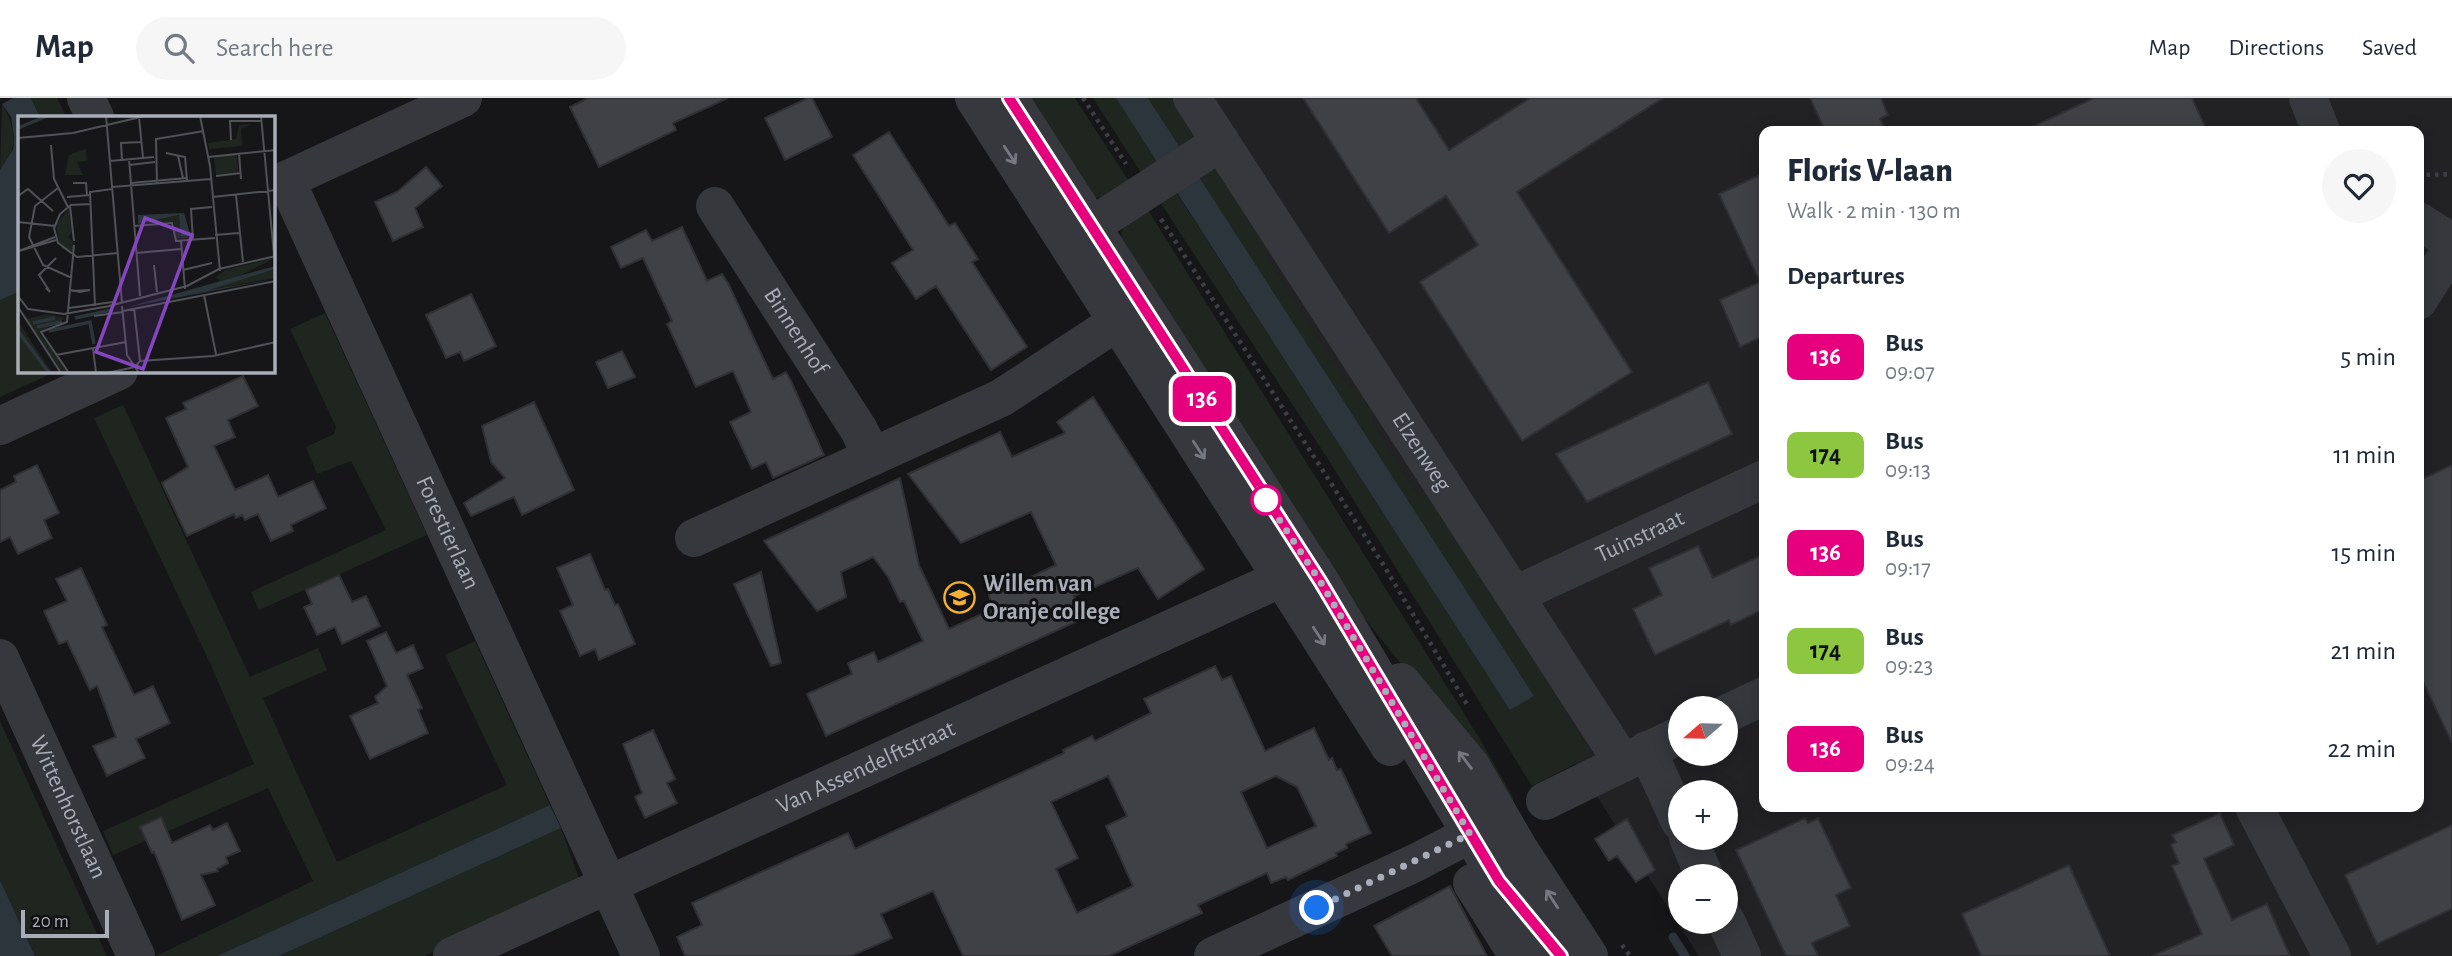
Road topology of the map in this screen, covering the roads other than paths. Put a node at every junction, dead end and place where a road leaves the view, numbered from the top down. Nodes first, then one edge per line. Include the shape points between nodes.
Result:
1 (86, 98) edge
2 (463, 98) edge
3 (974, 98) edge
4 (1009, 98) edge
5 (1192, 98) edge
6 (2308, 98) edge
7 (95, 116) edge
8 (2319, 126) edge
9 (1207, 151) junction
10 (279, 183) edge
11 (715, 206) dead end
12 (2424, 225) edge
13 (1090, 227) junction
14 (2452, 242) edge
15 (2452, 248) edge
16 (2424, 292) edge
17 (1117, 322) junction
18 (115, 373) edge
19 (0, 426) edge
20 (872, 457) junction
21 (1759, 481) edge
22 (694, 538) dead end
23 (1282, 578) junction
24 (1515, 595) junction
25 (0, 658) edge
26 (1759, 698) edge
27 (1738, 708) edge
28 (1650, 749) edge
29 (1668, 793) edge
30 (1545, 802) dead end
31 (2257, 812) edge
32 (1473, 832) junction
33 (609, 886) junction
34 (1732, 934) edge
35 (1602, 946) edge
36 (136, 956) edge
37 (452, 956) edge
38 (641, 956) edge
39 (1213, 956) edge
40 (1518, 956) edge
41 (1561, 956) edge
42 (1742, 956) edge
43 (2332, 956) edge

1 - 7 street
2 - 10 street
3 -> 17 street
4 - 13 street
5 - 9 street, Elzenweg
6 - 8 street
9 - 13 street
9 - 24 street, Elzenweg
10 - 33 street, Forestierlaan
11 - 20 street, Binnenhof
12 - 14 street
13 - 32 street via 1345,622 1420,702 1471,766
15 - 16 street
17 - 20 street via 1002,398
17 -> 23 street
18 - 19 street
20 - 22 street
21 - 24 street, Tuinstraat
23 -> 32 street
23 - 33 street, Van Assendelftstraat
24 - 28 street, Elzenweg
25 - 36 street, Wittenhorstlaan
26 - 27 street
28 - 29 street, Elzenweg
28 - 30 street
31 - 43 street
35 -> 32 street
32 - 39 street
32 - 40 street
32 - 41 street via 1525,916
33 - 37 street, Van Assendelftstraat
33 - 38 street, Forestierlaan
34 - 42 street

